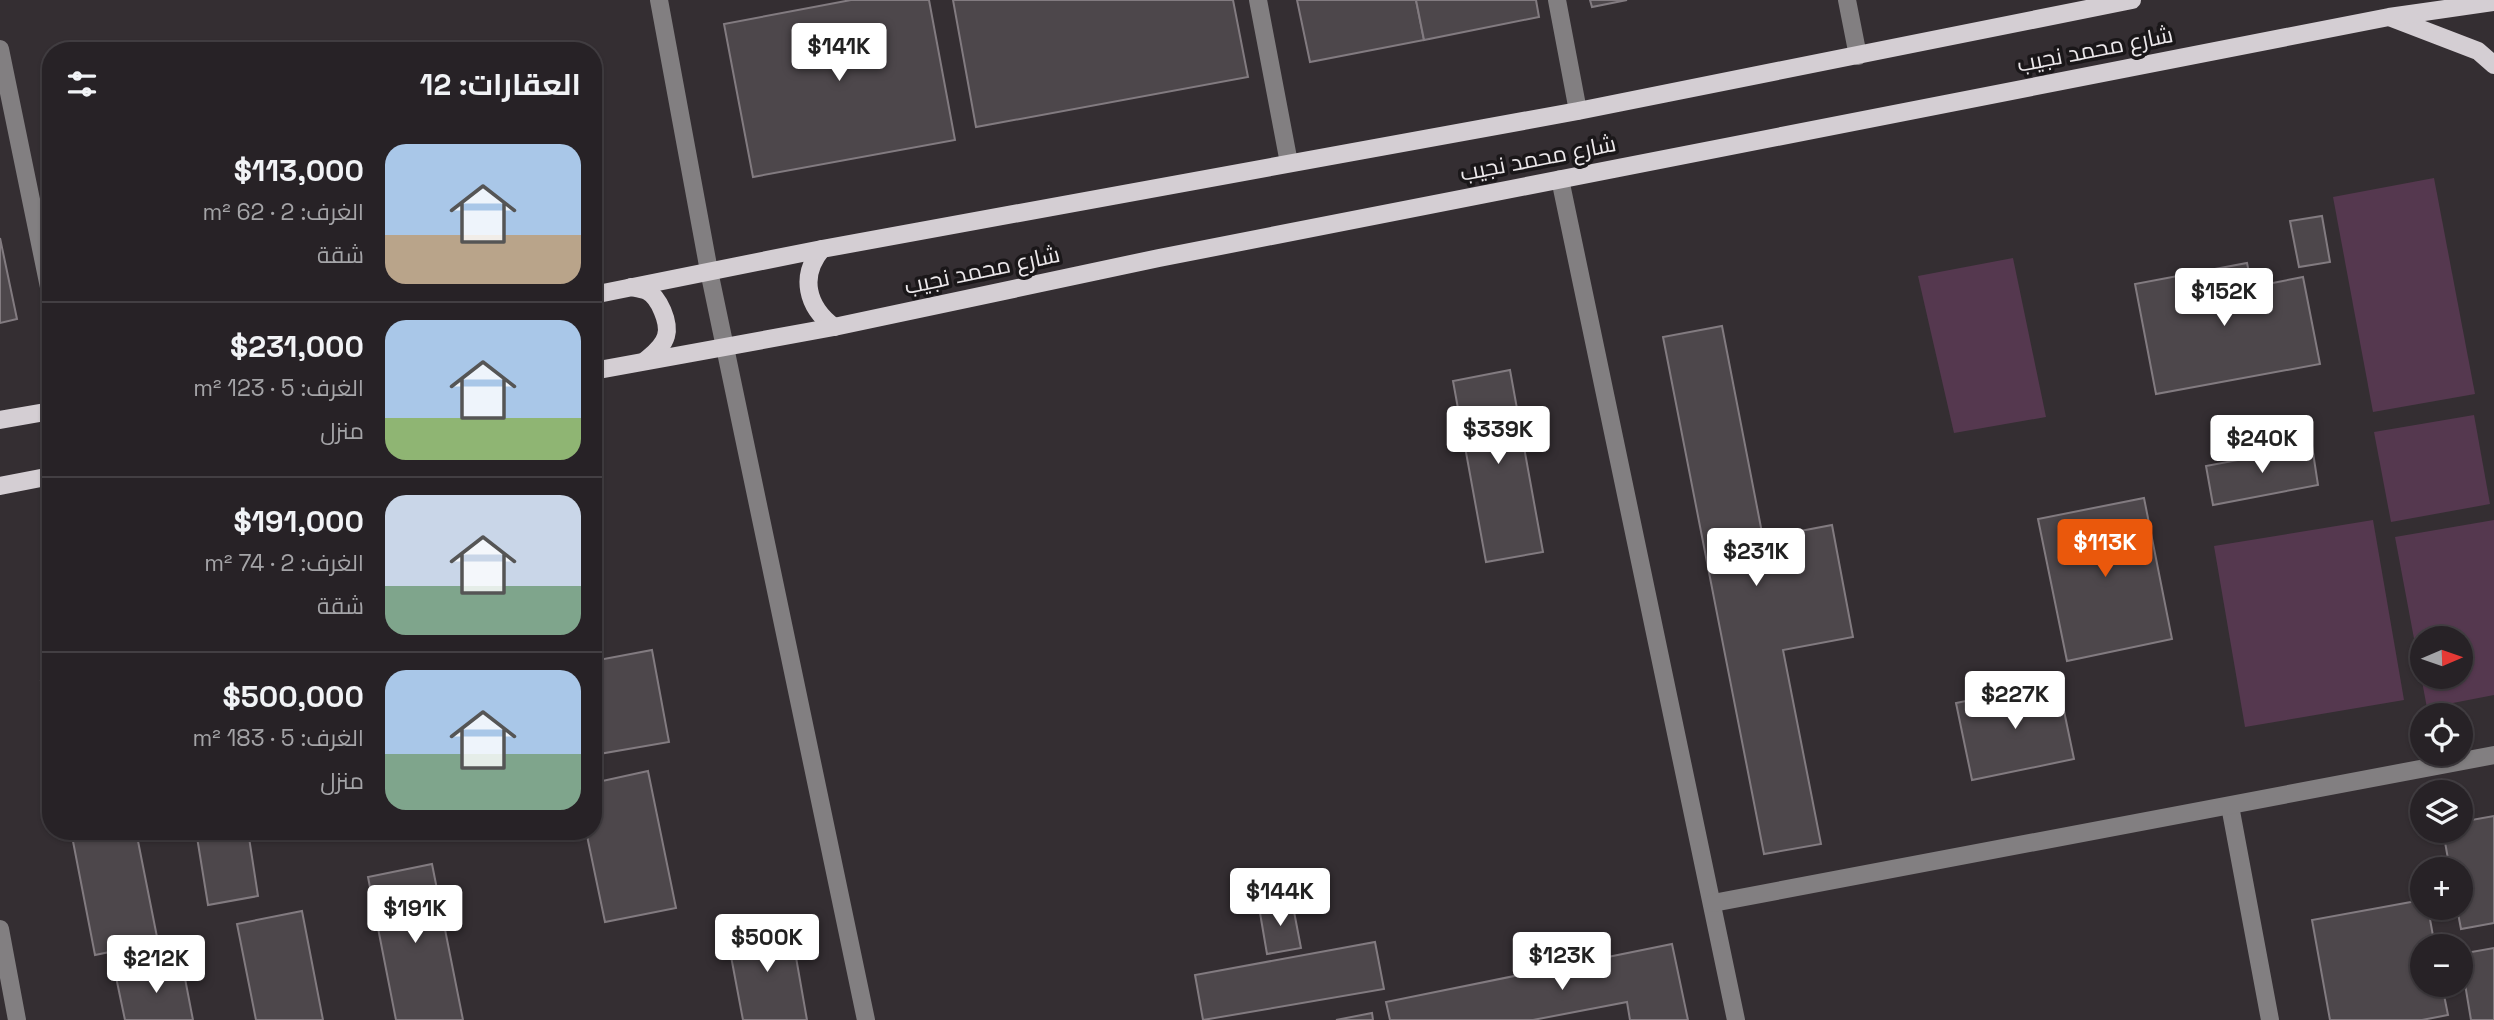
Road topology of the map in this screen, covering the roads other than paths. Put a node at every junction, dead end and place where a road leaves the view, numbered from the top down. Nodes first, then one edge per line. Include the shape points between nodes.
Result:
1 (659, 0) edge
2 (1258, 0) edge
3 (1557, 0) edge
4 (1847, 0) edge
5 (2132, 0) edge
6 (2494, 2) edge
7 (2389, 17) junction
8 (0, 49) edge
9 (1858, 55) junction
10 (2494, 65) edge
11 (1578, 111) junction
12 (1289, 163) junction
13 (1560, 179) junction
14 (822, 249) junction
15 (42, 253) edge
16 (709, 271) junction
17 (631, 287) junction
18 (602, 293) edge
19 (834, 327) junction
20 (724, 346) junction
21 (645, 361) junction
22 (602, 368) edge
23 (42, 413) edge
24 (0, 420) edge
25 (42, 478) edge
26 (0, 486) edge
27 (2494, 755) edge
28 (2230, 806) junction
29 (1713, 903) junction
30 (0, 929) edge
31 (17, 1020) edge
32 (866, 1020) edge
33 (1736, 1020) edge
34 (2270, 1020) edge

1 - 16 street
2 - 12 street
3 - 11 street
4 - 9 street
5 - 9 main road, شارع محمد نجيب
6 - 7 main road, شارع محمد نجيب
7 - 10 main road via 2478,51
7 - 13 main road, شارع محمد نجيب
8 - 15 street
9 - 11 main road, شارع محمد نجيب
11 - 12 main road, شارع محمد نجيب
12 - 14 main road, شارع محمد نجيب
13 - 19 main road, شارع محمد نجيب
13 - 29 street
14 - 16 main road, شارع محمد نجيب
14 - 19 main road via 811,266 808,289 815,310
16 - 17 main road, شارع محمد نجيب
16 - 20 street
17 - 18 main road, شارع محمد نجيب
17 - 21 main road via 649,291 666,324 666,336
19 - 20 main road, شارع محمد نجيب
20 - 21 main road, شارع محمد نجيب
20 - 32 street
21 - 22 main road, شارع محمد نجيب
23 - 24 main road
25 - 26 main road
27 - 28 street
28 - 29 street
28 - 34 street
29 - 33 street
30 - 31 street

